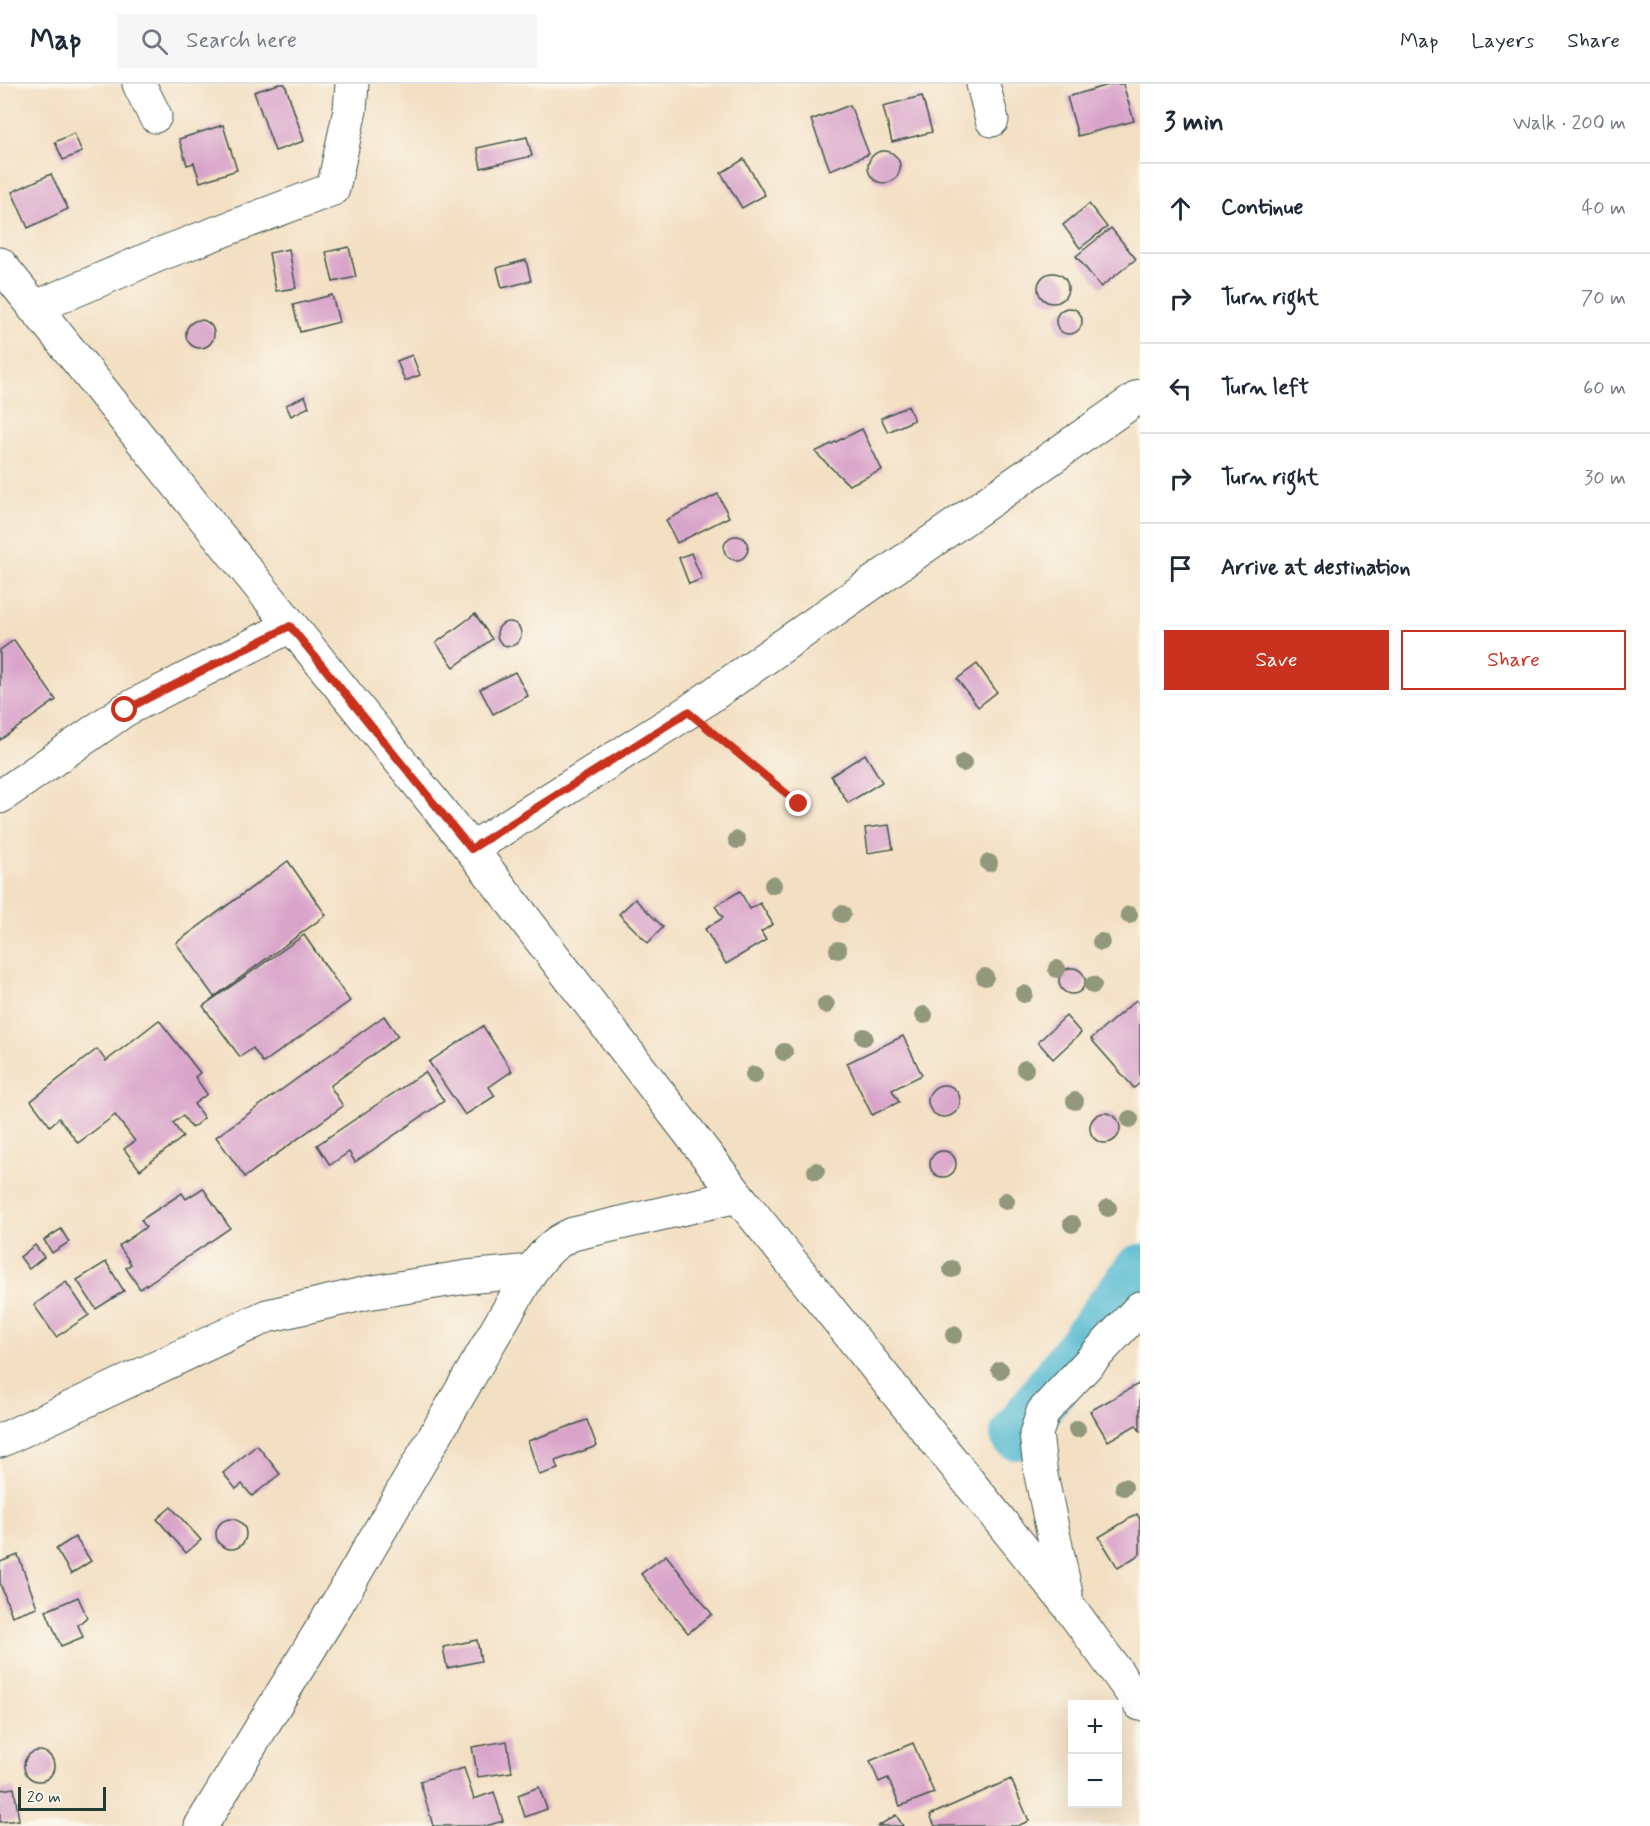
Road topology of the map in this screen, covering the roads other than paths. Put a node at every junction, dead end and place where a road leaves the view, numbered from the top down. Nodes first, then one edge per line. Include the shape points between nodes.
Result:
1 (139, 84) edge
2 (352, 84) edge
3 (983, 84) edge
4 (155, 116) dead end
5 (992, 120) dead end
6 (0, 264) edge
7 (34, 308) junction
8 (1140, 396) edge
9 (290, 626) junction
10 (0, 797) edge
11 (471, 849) junction
12 (738, 1196) junction
13 (531, 1271) junction
14 (1140, 1308) edge
15 (0, 1441) edge
16 (1068, 1605) junction
17 (1140, 1704) edge
18 (201, 1826) edge

1 - 4 street
2 - 7 street via 333,189 158,255
3 - 5 street
6 - 7 street
7 - 9 street
8 - 11 street via 688,712
9 - 10 street via 125,710
9 - 11 street
11 - 12 street
12 - 13 street via 573,1234 557,1240
12 - 16 street
13 - 15 street via 366,1293 267,1316
13 - 18 street via 343,1594
14 - 16 street via 1042,1412 1036,1434
16 - 17 street

